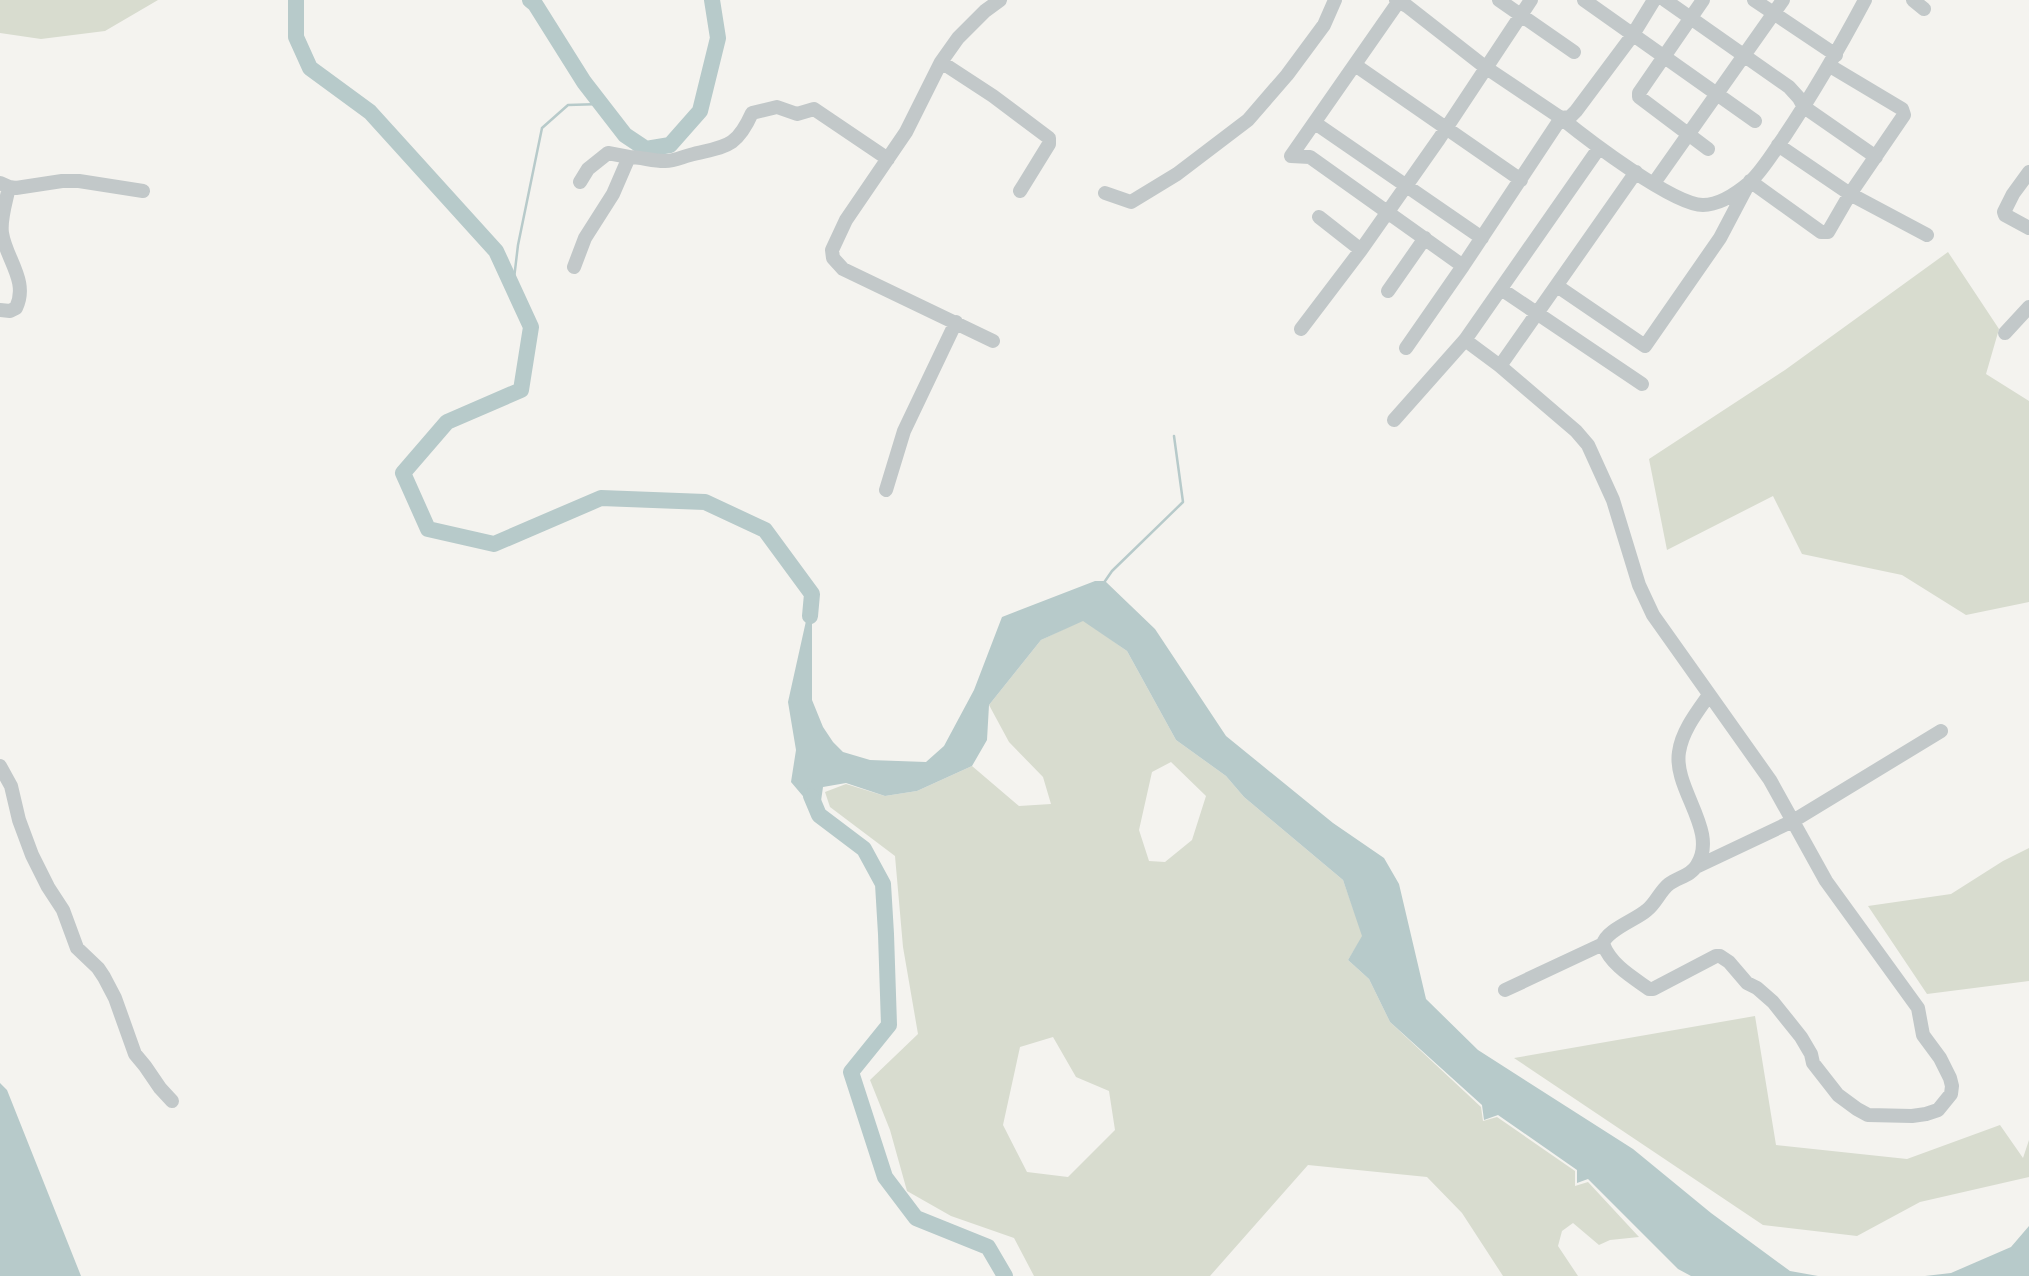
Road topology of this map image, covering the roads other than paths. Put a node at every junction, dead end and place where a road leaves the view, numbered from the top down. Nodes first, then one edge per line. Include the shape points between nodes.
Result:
1 (1000, 0) edge
2 (1335, 0) edge
3 (1499, 0) edge
4 (1531, 0) edge
5 (1584, 0) edge
6 (1654, 0) edge
7 (1666, 0) edge
8 (1703, 0) edge
9 (1754, 0) edge
10 (1783, 0) edge
11 (1865, 0) edge
12 (1403, 2) edge
13 (1774, 13) junction
14 (1520, 15) junction
15 (1690, 18) junction
16 (1632, 36) junction
17 (1574, 52) dead end
18 (1744, 56) junction
19 (1664, 57) junction
20 (1833, 61) junction
21 (941, 62) junction
22 (1356, 65) junction
23 (1485, 67) junction
24 (1717, 94) junction
25 (1804, 108) junction
26 (1561, 118) junction
27 (1754, 121) dead end
28 (1315, 123) junction
29 (1446, 127) junction
30 (1689, 133) junction
31 (1778, 145) junction
32 (1599, 148) junction
33 (1708, 149) dead end
34 (629, 157) junction
35 (1876, 157) junction
36 (888, 159) junction
37 (1636, 172) junction
38 (2029, 172) edge
39 (1521, 180) junction
40 (580, 182) dead end
41 (1750, 182) junction
42 (1654, 183) junction
43 (4, 185) edge
44 (1406, 186) junction
45 (1020, 190) dead end
46 (143, 191) dead end
47 (1105, 193) dead end
48 (1850, 194) junction
49 (1388, 212) junction
50 (1319, 217) dead end
51 (2029, 228) edge
52 (1927, 235) dead end
53 (1425, 238) junction
54 (1482, 238) junction
55 (1361, 250) junction
56 (1463, 266) junction
57 (574, 267) dead end
58 (1557, 286) junction
59 (1501, 289) junction
60 (1388, 292) dead end
61 (2029, 307) edge
62 (0, 310) edge
63 (1538, 314) junction
64 (956, 322) junction
65 (1301, 329) dead end
66 (2005, 333) dead end
67 (1465, 340) junction
68 (993, 341) dead end
69 (1406, 348) dead end
70 (1500, 366) junction
71 (1642, 384) dead end
72 (1394, 420) dead end
73 (886, 490) dead end
74 (1709, 695) junction
75 (1941, 731) dead end
76 (0, 766) edge
77 (1793, 821) junction
78 (1696, 867) junction
79 (1603, 944) junction
80 (1505, 990) dead end
81 (172, 1101) dead end

1 - 21 street via 984,11 958,38
2 - 47 street via 1324,25 1248,120 1177,174 1131,202
3 - 14 street
4 - 14 street
5 - 16 street
6 - 16 street
7 - 15 street
8 - 15 street
9 - 13 street
10 - 13 street
11 - 20 street
12 - 22 street
12 - 23 street
13 - 18 street
13 - 20 street
14 - 17 street
14 - 23 street
15 - 18 street
15 - 19 street
16 - 19 street
16 - 26 street via 1576,111 1570,117
18 - 24 street
18 - 25 street via 1789,87
19 - 24 street
19 - 30 street via 1639,97
20 - 25 street
20 - 35 street via 1902,109 1904,115
21 - 36 street via 906,132
21 - 45 street via 1049,138 1049,144
22 - 28 street
22 - 29 street
23 - 26 street
23 - 29 street
24 - 27 street
24 - 30 street
25 - 31 street
25 - 35 street
26 - 32 street
26 - 39 street
28 - 44 street
28 - 49 street via 1291,156 1310,157
29 - 39 street
29 - 44 street
30 - 33 street
30 - 42 street
31 - 41 street
31 - 48 street
32 - 37 street
32 - 59 street
34 - 36 street via 665,162 726,147 738,138 752,113 777,107 797,114 814,109
34 - 40 street via 608,153 588,169
34 - 57 street via 613,194 585,238
35 - 48 street
36 - 64 street via 846,220 832,250 833,258 843,269 858,277
37 - 42 street
37 - 58 street
38 - 51 street via 2004,212 2010,219
39 - 54 street
41 - 42 street via 1727,198 1702,205 1685,201
41 - 48 street via 1824,233 1828,232
41 - 58 street via 1720,238 1646,346
43 - 46 street via 27,187 79,181
43 - 62 street via 2,231 15,264 20,291 16,308
44 - 49 street
44 - 54 street
48 - 52 street
49 - 53 street
49 - 55 street
50 - 55 street
53 - 56 street
53 - 60 street
54 - 56 street
55 - 65 street
56 - 69 street
58 - 63 street
59 - 63 street
59 - 67 street
61 - 66 street
63 - 70 street
63 - 71 street
64 - 68 street
64 - 73 street via 904,430
67 - 70 street
67 - 72 street
70 - 74 street via 1588,445 1613,500 1638,585 1653,615
74 - 77 street via 1770,780
74 - 78 street via 1695,715 1678,752 1680,775 1704,845
75 - 77 street
76 - 81 street via 11,786 32,855 63,910 77,948 104,977 135,1054
77 - 78 street
77 - 79 street via 1826,880 1918,1008 1923,1035 1940,1058 1952,1086 1951,1094 1938,1110 1912,1116 1868,1115 1849,1104 1813,1064 1801,1037 1777,1007 1720,956 1649,989 1619,967 1606,954
78 - 79 street via 1668,884 1647,910 1607,936
79 - 80 street

